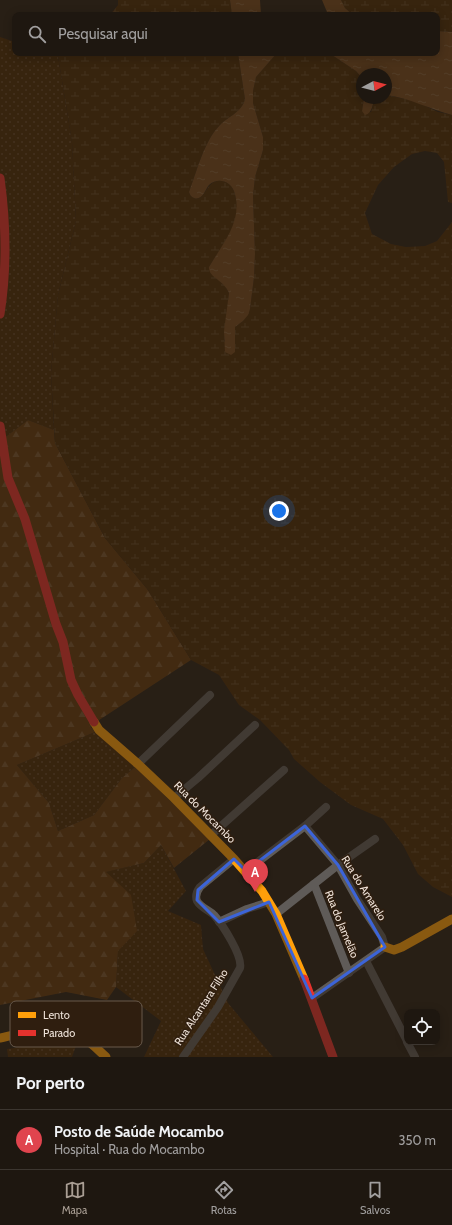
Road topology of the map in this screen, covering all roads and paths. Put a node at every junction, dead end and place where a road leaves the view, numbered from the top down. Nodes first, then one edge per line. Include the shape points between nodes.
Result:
1 (0, 178) edge
2 (0, 314) edge
3 (0, 426) edge
4 (210, 695) dead end
5 (255, 726) dead end
6 (138, 764) junction
7 (284, 770) dead end
8 (174, 798) junction
9 (326, 807) dead end
10 (305, 826) junction
11 (211, 835) junction
12 (375, 839) dead end
13 (234, 859) junction
14 (338, 865) junction
15 (246, 871) junction
16 (314, 884) junction
17 (269, 902) junction
18 (276, 914) junction
19 (452, 919) edge
20 (219, 922) junction
21 (385, 947) junction
22 (366, 961) junction
23 (349, 973) junction
24 (312, 998) junction
25 (10, 1036) edge
26 (404, 1036) edge
27 (0, 1038) edge
28 (409, 1045) edge
29 (94, 1047) edge
30 (106, 1057) edge
31 (183, 1057) edge
32 (333, 1057) edge
33 (415, 1057) edge

1 - 2 street via 5,268
3 - 6 street, Rua do Mocambo via 8,478 25,519 71,680 99,730
4 - 6 street
5 - 8 street
6 - 8 street, Rua do Mocambo
7 - 11 street
8 - 11 street, Rua do Mocambo
9 - 10 street
10 - 14 street, Rua do Amarelo
10 - 15 street
11 - 13 street, Rua do Mocambo
12 - 14 street
13 - 15 street, Rua do Mocambo
13 - 20 street, Rua Alcantara Filho via 196,893 199,903
14 - 16 street
14 - 21 street, Rua do Amarelo via 382,937
15 - 17 street, Rua do Mocambo
16 - 18 street
16 - 23 street, Rua do Jamelão
17 - 18 street, Rua do Mocambo
17 - 20 street
18 - 24 street, Rua do Mocambo
19 - 21 street via 402,947 394,950
20 - 31 street, Rua Alcantara Filho via 238,953 241,964 218,1007
21 - 22 street
22 - 23 street
22 - 26 street
23 - 24 street
24 - 32 street, Rua do Mocambo
25 - 27 street
28 - 33 street
29 - 30 street

